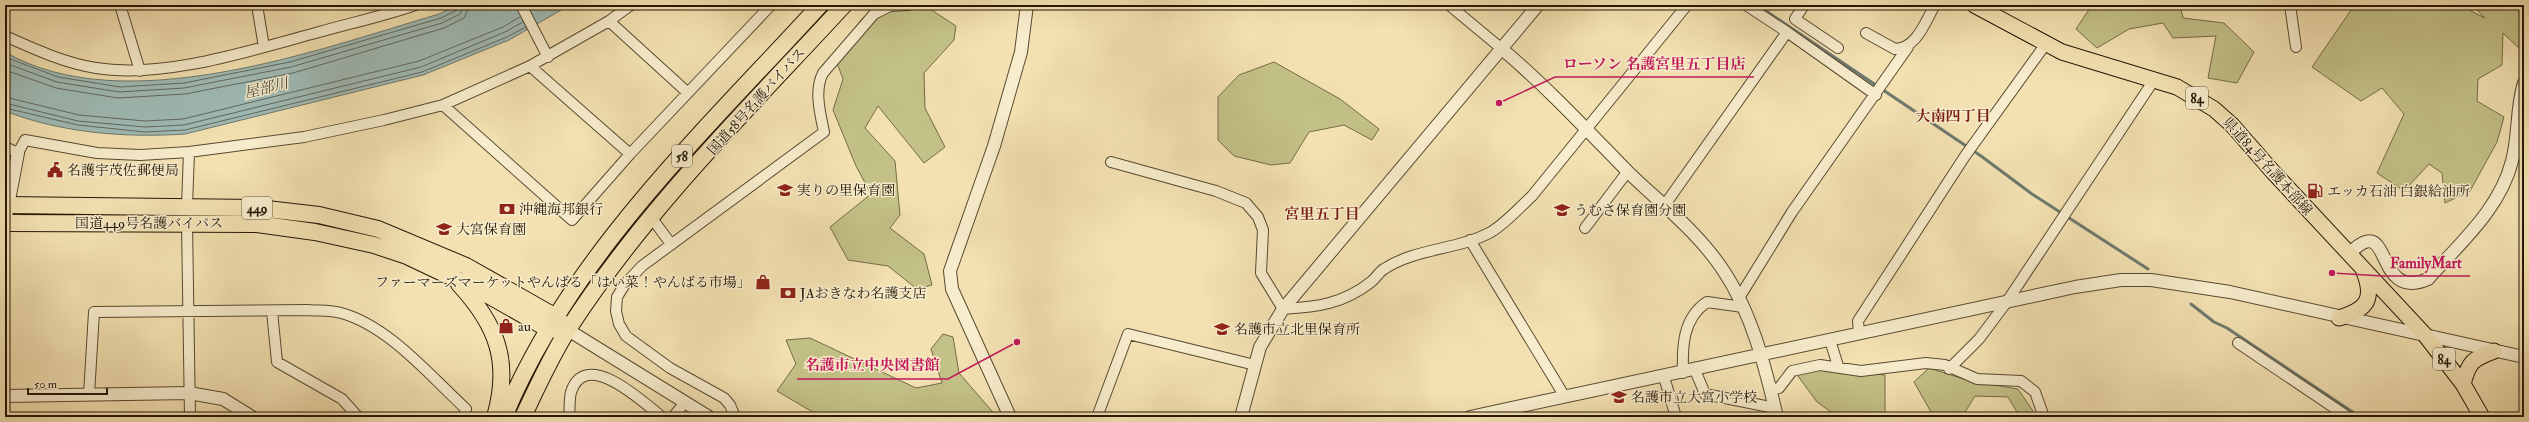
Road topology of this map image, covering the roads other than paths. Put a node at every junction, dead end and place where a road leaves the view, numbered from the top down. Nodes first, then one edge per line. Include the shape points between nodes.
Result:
1 (120, 5) edge
2 (257, 5) edge
3 (521, 5) edge
4 (631, 5) edge
5 (771, 5) edge
6 (820, 5) edge
7 (844, 5) edge
8 (908, 5) edge
9 (1027, 5) edge
10 (1449, 5) edge
11 (1538, 5) edge
12 (1687, 5) edge
13 (1746, 5) edge
14 (1804, 5) edge
15 (1935, 5) edge
16 (1974, 5) edge
17 (2290, 5) edge
18 (409, 6) edge
19 (609, 21) junction
20 (1787, 32) junction
21 (1866, 33) dead end
22 (5, 36) edge
23 (2045, 45) junction
24 (264, 47) junction
25 (1908, 47) junction
26 (2296, 47) dead end
27 (1838, 48) dead end
28 (1502, 49) junction
29 (548, 57) junction
30 (530, 66) junction
31 (140, 71) junction
32 (2154, 80) junction
33 (2524, 83) edge
34 (688, 93) junction
35 (1876, 94) junction
36 (443, 105) junction
37 (1587, 128) junction
38 (5, 148) edge
39 (189, 152) junction
40 (18, 153) junction
41 (630, 154) junction
42 (1111, 162) dead end
43 (1628, 171) junction
44 (7, 205) edge
45 (187, 206) junction
46 (1664, 206) junction
47 (651, 217) junction
48 (5, 222) edge
49 (187, 223) junction
50 (1585, 228) dead end
51 (1470, 240) junction
52 (671, 244) junction
53 (2348, 254) junction
54 (2364, 271) junction
55 (448, 275) junction
56 (1741, 303) junction
57 (2006, 303) junction
58 (1283, 309) junction
59 (188, 311) junction
60 (272, 311) junction
61 (2339, 318) junction
62 (552, 323) junction
63 (568, 330) junction
64 (1859, 333) junction
65 (2424, 335) junction
66 (1830, 340) junction
67 (2238, 343) dead end
68 (2494, 351) junction
69 (1762, 356) junction
70 (2524, 357) edge
71 (1254, 365) junction
72 (1838, 366) junction
73 (1950, 369) junction
74 (1695, 370) junction
75 (1683, 372) junction
76 (1664, 377) junction
77 (2463, 384) junction
78 (1770, 390) junction
79 (190, 393) junction
80 (89, 395) junction
81 (5, 396) edge
82 (1565, 397) junction
83 (685, 402) junction
84 (1776, 413) edge
85 (190, 417) edge
86 (252, 417) edge
87 (358, 417) edge
88 (463, 417) edge
89 (495, 417) edge
90 (504, 417) edge
91 (523, 417) edge
92 (569, 417) edge
93 (662, 417) edge
94 (673, 417) edge
95 (709, 417) edge
96 (735, 417) edge
97 (1010, 417) edge
98 (1097, 417) edge
99 (1241, 417) edge
100 (1470, 417) edge
101 (1676, 417) edge
102 (2044, 417) edge
103 (2348, 417) edge
104 (2482, 417) edge

1 - 31 street
2 - 24 street
3 - 29 street
4 - 19 street
5 - 34 street
6 - 62 highway, 国道58号名護バイパス / 58 via 633,212 591,265
7 - 47 highway, 国道58号名護バイパス / 58
8 - 52 street via 890,6 874,14 823,73 818,82 818,91 824,132
9 - 97 street via 1021,52 982,183 950,271 952,288
10 - 28 street
11 - 28 street
12 - 37 street
13 - 20 street
14 - 27 street via 1795,19
15 - 25 street
16 - 23 main road, 県道84号名護本部線 / 84
17 - 26 street
18 - 24 street
19 - 29 street
19 - 34 street
20 - 35 street
20 - 46 street
21 - 25 street via 1895,49
22 - 31 street via 62,61 96,69
23 - 32 main road, 県道84号名護本部線 / 84 via 2087,62
23 - 64 street via 1965,156 1858,321
24 - 31 street via 180,66
25 - 35 street
28 - 37 street
28 - 58 street
29 - 30 street
30 - 36 street
30 - 41 street
32 - 53 main road, 県道84号名護本部線 / 84 via 2193,96 2224,116
32 - 57 street
33 - 53 street via 2513,160 2506,181 2494,205 2428,279 2404,283 2396,278 2381,250 2370,240 2363,242
34 - 41 street
35 - 56 street via 1792,212
36 - 39 street via 304,137
36 - 41 street via 572,220
37 - 43 street
37 - 51 street via 1532,196 1491,232
38 - 40 street
39 - 40 street via 140,155 98,153 25,140
39 - 45 street
40 - 44 street
42 - 58 street via 1216,191 1246,203 1258,217 1263,230 1261,273
43 - 46 street
43 - 50 street
44 - 45 highway, 国道449号名護バイパス / 449
44 - 48 street
45 - 62 highway, 国道449号名護バイパス / 449 via 293,211 378,229 466,266
46 - 56 street via 1700,241 1723,269
47 - 52 street
47 - 63 highway, 国道58号名護バイパス / 58
48 - 49 highway, 国道449号名護バイパス / 449
49 - 55 highway, 国道449号名護バイパス / 449 via 257,224 315,232 374,245
49 - 59 street
51 - 58 street via 1421,254 1384,269 1359,290 1329,305
51 - 82 street
52 - 96 street via 642,266 625,284 617,297 616,311 619,324 626,336 670,368 724,398
53 - 54 main road, 県道84号名護本部線 / 84
54 - 61 main road via 2369,284 2369,297 2365,305 2357,312
54 - 65 main road, 県道84号名護本部線 / 84
55 - 62 highway, 国道449号名護バイパス / 449
55 - 89 highway via 472,298 486,317 495,339 501,367 501,382
56 - 69 street
56 - 75 street via 1708,302 1700,307 1685,333 1682,348
57 - 61 street via 2121,280 2151,280 2277,301
57 - 64 street
57 - 73 street via 1979,339
58 - 71 street via 1267,334
59 - 60 street
59 - 79 street
59 - 80 street via 94,312
60 - 87 street via 277,362 342,399
60 - 88 street via 341,313 370,325 395,342 466,409
61 - 65 street
62 - 63 highway, 国道449号名護バイパス / 449
62 - 90 highway, 国道58号名護バイパス / 58
63 - 83 street
63 - 91 highway, 国道58号名護バイパス / 58
64 - 66 street
65 - 68 street
65 - 77 main road, 県道84号名護本部線 / 84
66 - 69 street
66 - 72 street
67 - 103 street
68 - 70 street
68 - 77 main road via 2471,362
69 - 74 street
69 - 78 street
71 - 98 street via 1128,334
71 - 99 street
72 - 73 street via 1861,371 1926,363 1945,365
72 - 78 street via 1820,365 1792,371 1779,388
73 - 102 street via 1977,379 2021,381 2035,392
74 - 75 street
74 - 84 street via 1705,394
75 - 76 street
76 - 82 street
76 - 101 street
77 - 104 main road, 84
78 - 84 street
79 - 80 street
79 - 85 street
79 - 86 street via 222,399
80 - 81 street
82 - 100 street
83 - 94 street
83 - 95 street
92 - 93 street via 571,393 576,383 586,376 604,376 616,382

